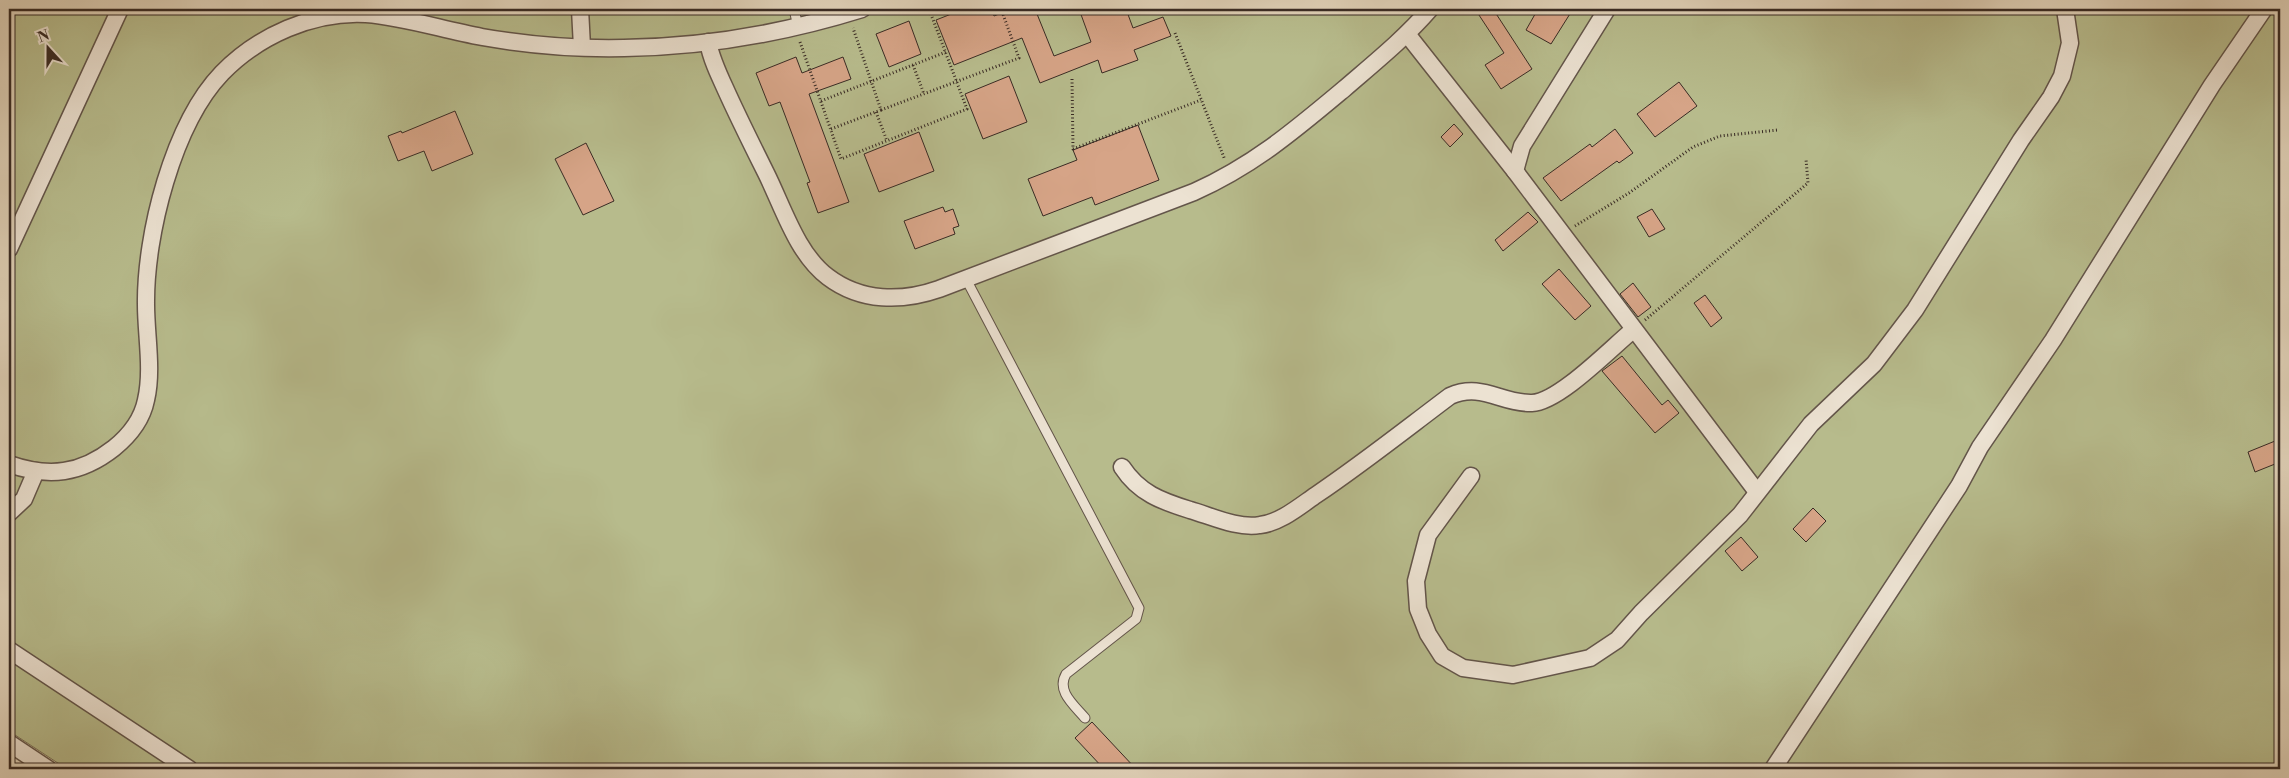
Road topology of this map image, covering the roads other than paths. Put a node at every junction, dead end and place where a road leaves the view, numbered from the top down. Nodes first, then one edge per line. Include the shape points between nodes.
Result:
1 (120, 9) edge
2 (580, 9) edge
3 (794, 9) edge
4 (1430, 9) edge
5 (1607, 9) edge
6 (2065, 9) edge
7 (2264, 9) edge
8 (855, 11) edge
9 (796, 27) junction
10 (1407, 34) junction
11 (708, 42) junction
12 (582, 47) junction
13 (1515, 171) junction
14 (9, 249) edge
15 (966, 279) junction
16 (1633, 330) junction
17 (9, 464) edge
18 (1122, 467) dead end
19 (36, 471) junction
20 (1471, 476) dead end
21 (1757, 492) junction
22 (9, 513) edge
23 (9, 650) edge
24 (1085, 718) dead end
25 (9, 743) edge
26 (48, 769) edge
27 (189, 769) edge
28 (1773, 769) edge

1 - 14 street
2 - 12 street
3 - 9 lane
4 - 10 street
5 - 13 street via 1522,146
6 - 21 street via 2070,43 2062,76 1936,278 1874,364 1811,424
7 - 28 street
8 - 9 street
9 - 11 street
10 - 13 street
10 - 15 street via 1283,140 1231,174 1194,192
11 - 12 street via 624,48
11 - 15 street via 710,54 738,116 797,237 828,277 851,290 892,299 923,294
12 - 19 street via 484,37 383,16 348,14 323,18 280,32 243,54 222,73 194,112 156,217 146,282 148,384 142,414 122,442 91,463 63,472
13 - 16 street
15 - 24 lane via 1139,608 1136,619 1066,674 1062,681 1063,690
16 - 18 street via 1564,388 1542,401 1526,403 1476,391 1450,396 1349,473 1303,504 1264,524 1237,523 1167,503 1140,489
16 - 21 street
17 - 19 street
19 - 22 street via 24,499
20 - 21 street via 1428,535 1416,581 1418,609 1442,656 1463,668 1513,675 1590,658 1616,640 1740,515
23 - 27 street
25 - 26 street

